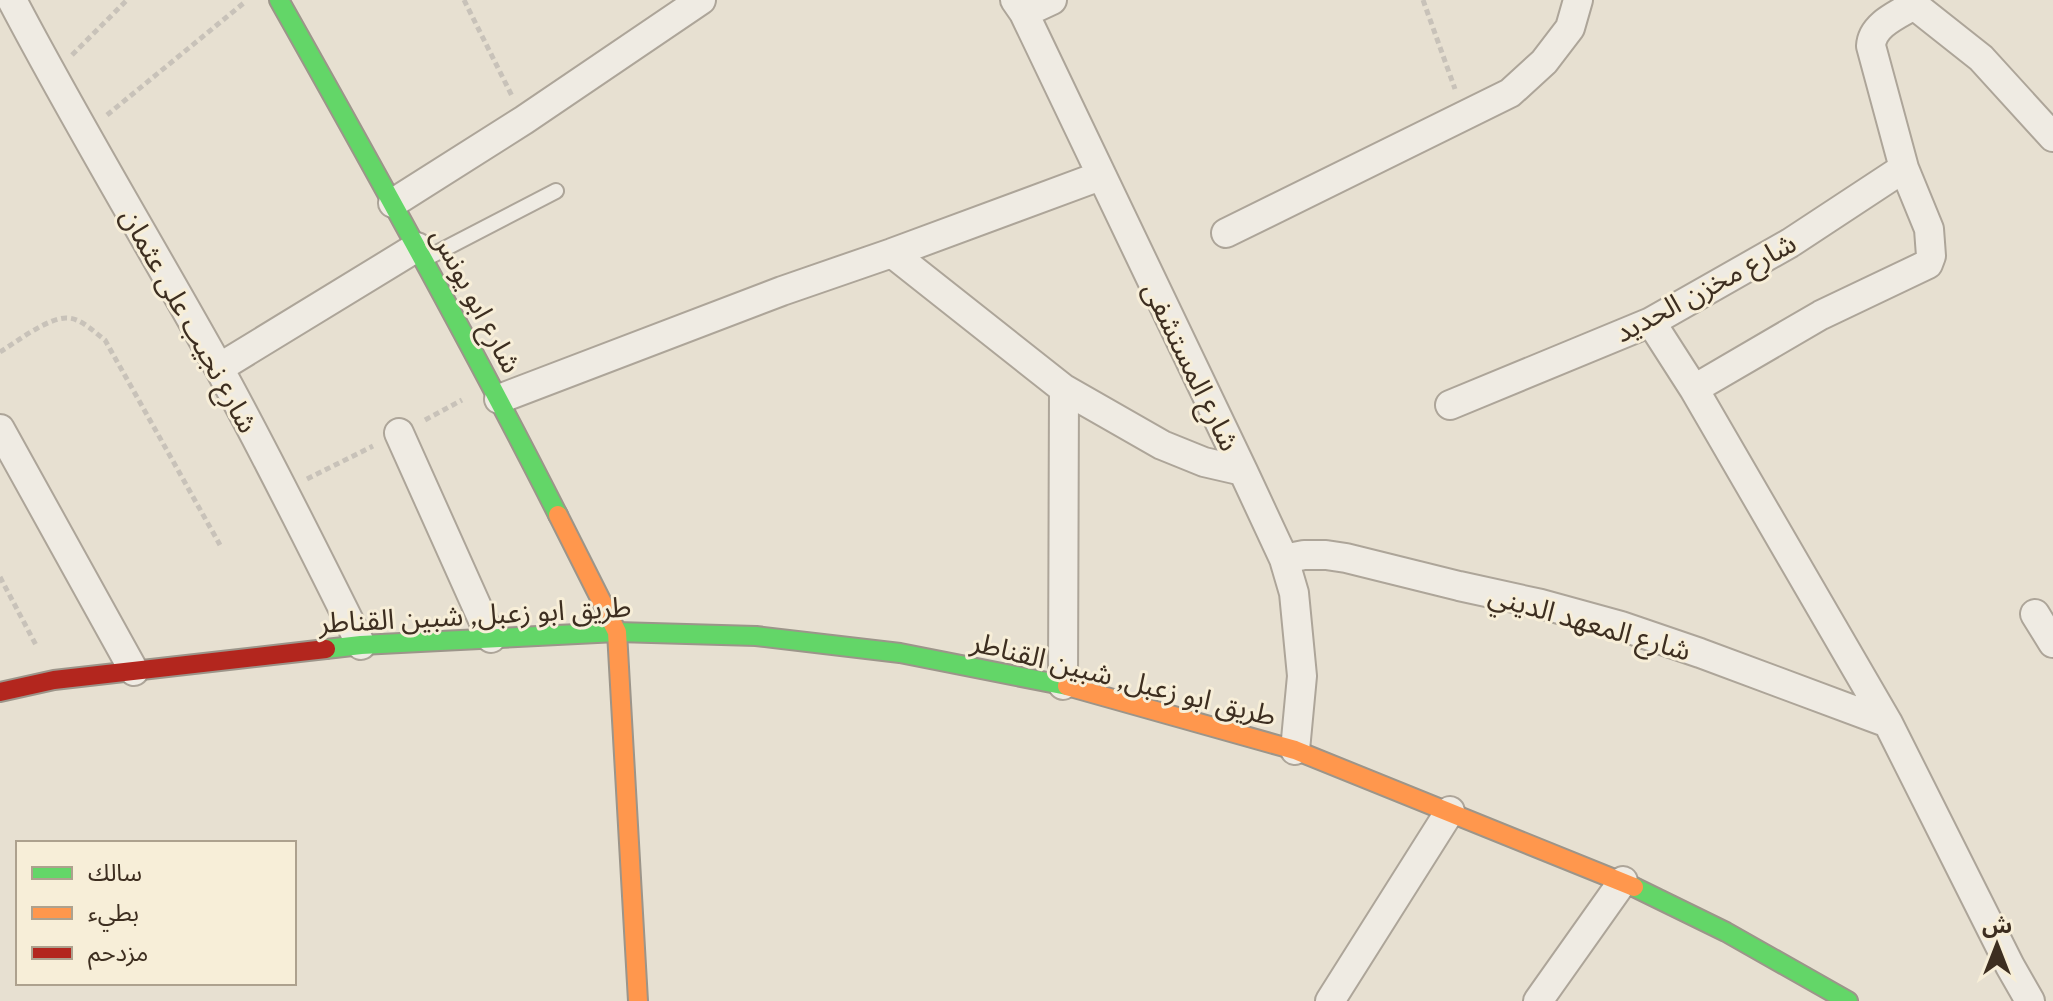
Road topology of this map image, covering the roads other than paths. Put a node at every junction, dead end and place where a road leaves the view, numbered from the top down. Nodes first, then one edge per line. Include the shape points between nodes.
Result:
1 (12, 0) edge
2 (279, 0) edge
3 (1052, 0) edge
4 (1578, 0) edge
5 (1912, 3) edge
6 (685, 5) edge
7 (1019, 7) edge
8 (2053, 137) edge
9 (1904, 168) junction
10 (1100, 176) junction
11 (556, 191) dead end
12 (393, 203) junction
13 (1226, 233) dead end
14 (420, 253) junction
15 (892, 253) junction
16 (1651, 322) junction
17 (219, 368) junction
18 (1064, 389) junction
19 (1694, 389) junction
20 (495, 392) junction
21 (1450, 405) dead end
22 (0, 429) edge
23 (399, 433) road end
24 (1243, 471) junction
25 (1284, 559) junction
26 (2035, 614) dead end
27 (617, 632) junction
28 (491, 638) junction
29 (2053, 643) edge
30 (361, 645) junction
31 (134, 671) junction
32 (1063, 685) junction
33 (0, 692) edge
34 (1888, 723) junction
35 (1295, 750) junction
36 (1450, 811) junction
37 (1623, 881) junction
38 (638, 1001) edge
39 (1330, 1001) edge
40 (1538, 1001) edge
41 (1848, 1001) edge
42 (2030, 1001) edge

1 - 17 street, شارع نجيب على عثمان
2 - 12 street, شارع ابو يونس
3 - 7 street
4 - 13 street via 1570,28 1510,93
5 - 8 street via 1981,58
5 - 9 street via 1871,38
6 - 12 street via 524,120
7 - 10 street, شارع المستشفى
9 - 16 street, شارع مخزن الحديد via 1790,243
9 - 19 street via 1929,229 1928,264 1821,315
10 - 15 street
10 - 24 street, شارع المستشفى
11 - 14 lane
12 - 14 street, شارع ابو يونس
14 - 17 street
14 - 20 street, شارع ابو يونس
15 - 18 street
15 - 20 street
16 - 19 street
16 - 21 street, شارع مخزن الحديد
17 - 30 street, شارع نجيب على عثمان
18 - 24 street via 1162,445
18 - 32 street
19 - 34 street
20 - 27 street, شارع ابو يونس
22 - 31 street
23 - 28 street
24 - 25 street, شارع المستشفى
25 - 34 street, شارع المعهد الديني via 1346,558 1621,626
25 - 35 street, شارع المستشفى via 1294,593 1302,676
26 - 29 street
27 - 28 street, طريق ابو زعبل, شبين القناطر
27 - 32 street, طريق ابو زعبل, شبين القناطر via 785,639 900,653
27 - 38 street
28 - 30 street, طريق ابو زعبل, شبين القناطر
30 - 31 street, طريق ابو زعبل, شبين القناطر
31 - 33 street, طريق ابو زعبل, شبين القناطر
32 - 35 street, طريق ابو زعبل, شبين القناطر
34 - 42 street
35 - 36 street, طريق ابو زعبل, شبين القناطر
36 - 37 street, طريق ابو زعبل, شبين القناطر
36 - 39 street
37 - 40 street
37 - 41 street, طريق ابو زعبل, شبين القناطر

